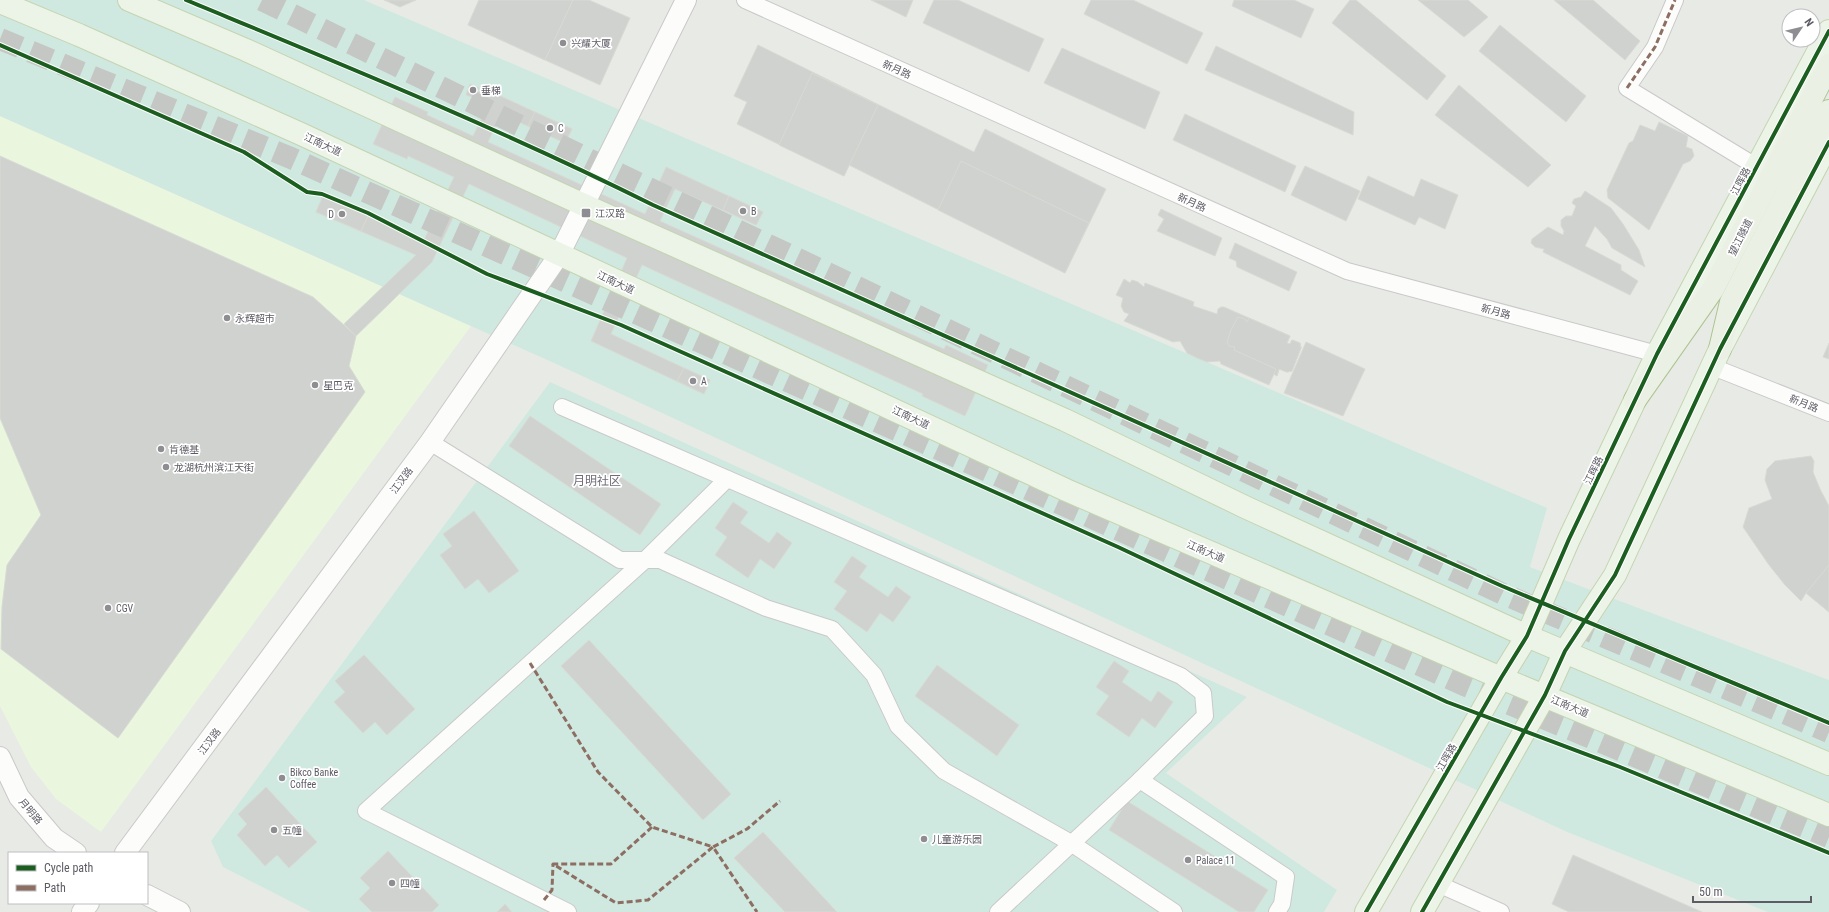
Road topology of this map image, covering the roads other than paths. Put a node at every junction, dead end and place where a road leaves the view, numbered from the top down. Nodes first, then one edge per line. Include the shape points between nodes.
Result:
1 (129, 0) edge
2 (686, 0) edge
3 (745, 0) edge
4 (1674, 0) edge
5 (0, 2) edge
6 (1829, 31) edge
7 (1829, 65) edge
8 (1829, 110) edge
9 (1829, 142) edge
10 (1757, 167) junction
11 (584, 205) junction
12 (559, 256) junction
13 (1657, 354) junction
14 (1716, 358) junction
15 (1635, 400) junction
16 (562, 407) dead end
17 (1829, 413) edge
18 (430, 442) junction
19 (727, 479) junction
20 (645, 560) junction
21 (1528, 636) junction
22 (1565, 651) junction
23 (1501, 678) junction
24 (1545, 695) junction
25 (0, 757) edge
26 (1829, 764) edge
27 (1140, 780) junction
28 (1829, 815) edge
29 (1071, 843) junction
30 (75, 852) edge
31 (126, 852) edge
32 (1438, 884) junction
33 (148, 896) edge
34 (88, 904) edge
35 (82, 912) edge
36 (180, 912) edge
37 (568, 912) edge
38 (998, 912) edge
39 (1174, 912) edge
40 (1277, 912) edge
41 (1366, 912) edge
42 (1422, 912) edge
43 (1501, 912) edge

1 - 11 main road via 345,95
2 - 11 street, 江汉路
3 - 13 street, 新月路 via 1347,271
4 - 10 street via 1655,47 1627,88
5 - 12 main road, 江南大道 via 301,134
6 - 10 main road, 江晖路
7 - 15 highway, 望江隧道 via 1713,289
8 - 14 highway via 1731,302
9 - 14 main road
10 - 13 main road, 江晖路
11 - 12 street, 江汉路
11 - 21 main road via 1065,420 1245,507
12 - 18 street, 江汉路
12 - 23 main road, 江南大道 via 1066,490
13 - 15 main road, 江晖路
14 - 17 street, 新月路
14 - 22 main road via 1615,575
15 - 21 main road, 江晖路 via 1569,539
16 - 19 street
18 - 20 street via 620,560
18 - 31 street, 江汉路
19 - 20 street
19 - 27 street via 1181,676 1203,693 1205,716
20 - 29 street via 660,560 766,608 832,629 874,675 898,726 944,771
20 - 37 street via 366,811
21 - 22 main road
21 - 23 main road, 江晖路
22 - 24 main road
22 - 26 main road
23 - 24 main road, 江南大道
23 - 41 main road, 江晖路
24 - 28 main road, 江南大道
24 - 32 main road
25 - 30 street, 月明路 via 19,797 54,838
27 - 29 street
27 - 40 street via 1286,877 1282,904
29 - 38 street
29 - 39 street
32 - 42 main road
32 - 43 street
33 - 36 street
34 - 35 street

